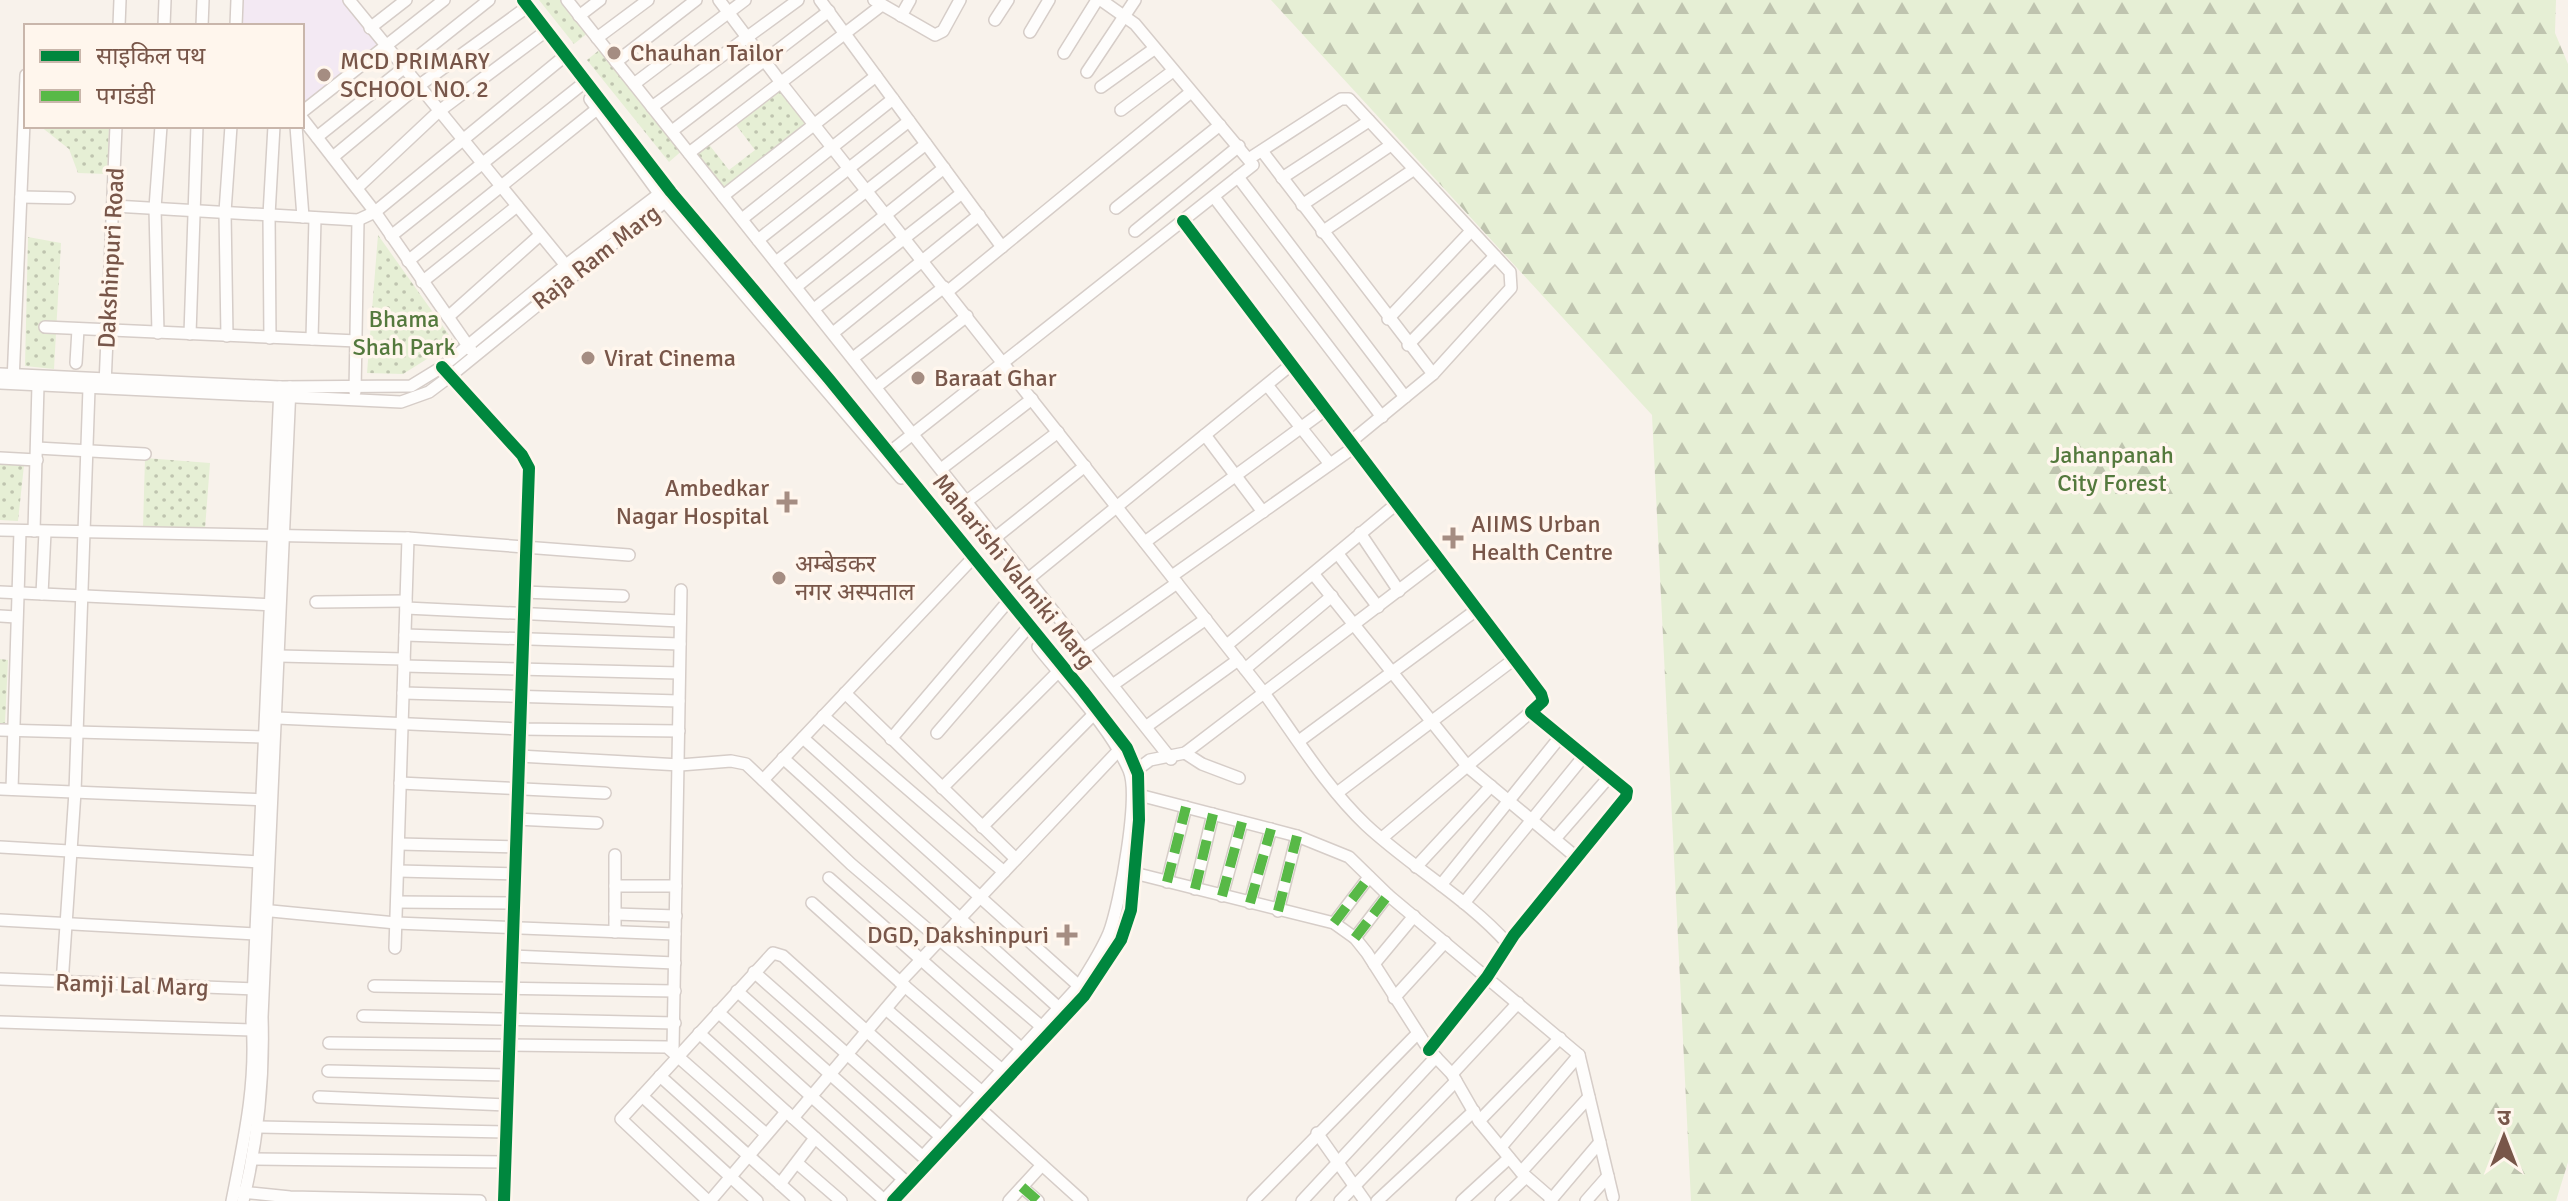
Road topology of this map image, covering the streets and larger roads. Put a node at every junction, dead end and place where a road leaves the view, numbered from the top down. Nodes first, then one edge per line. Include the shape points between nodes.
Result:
1 (120, 0) edge
2 (165, 0) edge
3 (203, 0) edge
4 (237, 0) edge
5 (349, 0) edge
6 (406, 0) edge
7 (444, 0) edge
8 (489, 0) edge
9 (515, 0) edge
10 (567, 0) edge
11 (600, 0) edge
12 (648, 0) edge
13 (696, 0) edge
14 (719, 0) edge
15 (745, 0) edge
16 (798, 0) edge
17 (820, 0) edge
18 (910, 0) edge
19 (960, 0) edge
20 (1008, 0) edge
21 (1049, 0) edge
22 (1099, 0) edge
23 (1135, 0) edge
24 (878, 2) edge
25 (523, 5) edge
26 (829, 11) junction
27 (729, 12) junction
28 (1126, 15) junction
29 (579, 16) junction
30 (901, 16) junction
31 (995, 20) dead end
32 (119, 24) edge
33 (164, 24) edge
34 (202, 24) edge
35 (236, 24) edge
36 (370, 28) junction
37 (844, 32) junction
38 (1030, 32) dead end
39 (542, 34) junction
40 (748, 37) junction
41 (597, 38) junction
42 (385, 47) junction
43 (1154, 49) junction
44 (1064, 53) dead end
45 (763, 59) junction
46 (560, 60) junction
47 (616, 62) junction
48 (404, 70) junction
49 (1173, 71) junction
50 (1087, 72) dead end
51 (876, 76) junction
52 (780, 81) junction
53 (634, 84) junction
54 (580, 86) junction
55 (417, 87) junction
56 (1101, 87) dead end
57 (1191, 92) junction
58 (893, 99) junction
59 (652, 107) junction
60 (597, 109) junction
61 (304, 110) edge
62 (1121, 110) dead end
63 (438, 112) junction
64 (304, 121) edge
65 (909, 121) junction
66 (1369, 121) junction
67 (24, 124) edge
68 (814, 124) junction
69 (1220, 125) junction
70 (116, 128) edge
71 (161, 128) edge
72 (197, 128) edge
73 (231, 128) edge
74 (274, 128) edge
75 (296, 128) edge
76 (672, 131) junction
77 (317, 137) junction
78 (460, 140) junction
79 (926, 144) junction
80 (1391, 145) junction
81 (1239, 146) junction
82 (833, 147) junction
83 (1262, 151) junction
84 (689, 153) junction
85 (333, 157) junction
86 (1250, 158) junction
87 (480, 164) junction
88 (850, 167) junction
89 (944, 168) junction
90 (1413, 170) junction
91 (1238, 177) junction
92 (1282, 178) junction
93 (357, 188) junction
94 (500, 188) junction
95 (868, 189) junction
96 (962, 193) junction
97 (723, 196) junction
98 (21, 197) junction
99 (665, 197) junction
100 (1214, 197) junction
101 (69, 198) dead end
102 (1302, 205) junction
103 (114, 206) junction
104 (517, 206) junction
105 (155, 208) junction
106 (1116, 208) dead end
107 (193, 210) junction
108 (225, 212) junction
109 (375, 212) junction
110 (887, 214) junction
111 (269, 215) junction
112 (979, 215) junction
113 (309, 217) junction
114 (742, 219) junction
115 (358, 220) junction
116 (1183, 221) junction
117 (1135, 231) dead end
118 (1471, 231) junction
119 (1322, 232) junction
120 (540, 235) junction
121 (391, 236) junction
122 (905, 238) junction
123 (758, 240) junction
124 (1002, 247) junction
125 (1495, 256) junction
126 (923, 259) junction
127 (408, 261) junction
128 (776, 262) junction
129 (570, 269) junction
130 (422, 282) junction
131 (796, 287) junction
132 (946, 289) junction
133 (814, 309) junction
134 (967, 316) junction
135 (0, 317) edge
136 (448, 317) junction
137 (16, 318) junction
138 (1388, 319) junction
139 (45, 327) dead end
140 (78, 329) junction
141 (107, 331) junction
142 (158, 333) junction
143 (833, 333) junction
144 (190, 334) junction
145 (227, 336) junction
146 (270, 338) junction
147 (312, 339) junction
148 (357, 341) junction
149 (1408, 345) junction
150 (470, 350) junction
151 (853, 358) junction
152 (1002, 361) junction
153 (76, 363) dead end
154 (1292, 364) junction
155 (445, 372) junction
156 (0, 374) edge
157 (1433, 374) junction
158 (13, 380) junction
159 (0, 383) edge
160 (38, 385) junction
161 (1267, 385) junction
162 (106, 386) junction
163 (876, 387) junction
164 (89, 388) junction
165 (285, 393) junction
166 (355, 395) junction
167 (1405, 397) junction
168 (1032, 399) junction
169 (1325, 410) junction
170 (1382, 417) junction
171 (1301, 428) junction
172 (913, 432) junction
173 (1058, 432) junction
174 (1205, 435) junction
175 (1351, 445) junction
176 (87, 450) junction
177 (37, 454) junction
178 (145, 454) dead end
179 (886, 455) junction
180 (0, 458) edge
181 (1330, 464) junction
182 (1085, 466) junction
183 (941, 469) junction
184 (1236, 477) junction
185 (967, 501) junction
186 (1395, 505) junction
187 (1117, 506) junction
188 (1263, 512) junction
189 (0, 530) edge
190 (20, 531) junction
191 (39, 531) junction
192 (84, 533) junction
193 (1360, 533) junction
194 (278, 534) junction
195 (996, 537) junction
196 (408, 538) junction
197 (1145, 542) junction
198 (526, 544) junction
199 (1338, 554) junction
200 (629, 555) dead end
201 (970, 561) junction
202 (1437, 561) junction
203 (1315, 576) junction
204 (1028, 579) junction
205 (1175, 580) junction
206 (681, 590) dead end
207 (1399, 591) junction
208 (0, 592) edge
209 (524, 592) junction
210 (17, 593) junction
211 (42, 594) junction
212 (80, 596) junction
213 (623, 596) dead end
214 (1332, 596) junction
215 (316, 602) dead end
216 (406, 604) junction
217 (276, 605) junction
218 (1005, 605) junction
219 (1378, 607) junction
220 (1475, 611) junction
221 (523, 613) junction
222 (0, 616) edge
223 (16, 617) junction
224 (1206, 619) junction
225 (680, 621) junction
226 (1355, 624) junction
227 (1025, 631) junction
228 (405, 635) junction
229 (522, 641) junction
230 (680, 644) junction
231 (1227, 645) junction
232 (1085, 648) junction
233 (0, 652) edge
234 (15, 653) junction
235 (279, 656) junction
236 (1513, 660) junction
237 (404, 663) junction
238 (1242, 664) junction
239 (521, 669) junction
240 (1058, 672) junction
241 (1392, 672) junction
242 (679, 673) junction
243 (1114, 684) junction
244 (403, 693) junction
245 (845, 693) junction
246 (1264, 693) junction
247 (520, 698) junction
248 (679, 701) junction
249 (1531, 712) junction
250 (823, 716) junction
251 (1092, 716) junction
252 (277, 718) junction
253 (1431, 721) junction
254 (402, 725) junction
255 (1147, 726) junction
256 (519, 729) junction
257 (0, 730) edge
258 (13, 730) junction
259 (679, 731) junction
260 (77, 732) junction
261 (937, 733) dead end
262 (265, 737) junction
263 (1560, 737) junction
264 (803, 738) junction
265 (891, 739) junction
266 (1299, 741) junction
267 (1119, 750) junction
268 (1185, 753) junction
269 (519, 756) junction
270 (1584, 756) junction
271 (783, 758) junction
272 (1171, 759) junction
273 (680, 765) junction
274 (1468, 767) junction
275 (1133, 772) junction
276 (1609, 777) junction
277 (1239, 778) dead end
278 (763, 780) junction
279 (400, 783) junction
280 (518, 786) junction
281 (1491, 786) junction
282 (942, 788) junction
283 (6, 789) edge
284 (75, 792) junction
285 (605, 793) dead end
286 (1337, 793) junction
287 (1139, 795) junction
288 (268, 800) junction
289 (1509, 801) junction
290 (1186, 807) junction
291 (1213, 814) junction
292 (516, 819) junction
293 (1531, 820) junction
294 (1242, 822) junction
295 (597, 823) dead end
296 (982, 827) junction
297 (1271, 829) junction
298 (1297, 836) junction
299 (1382, 838) junction
300 (1555, 839) junction
301 (399, 844) junction
302 (0, 847) edge
303 (516, 847) junction
304 (72, 851) junction
305 (615, 855) dead end
306 (1576, 857) junction
307 (1016, 859) junction
308 (260, 862) junction
309 (1416, 867) junction
310 (398, 871) junction
311 (1004, 872) junction
312 (1134, 873) junction
313 (515, 874) junction
314 (1369, 877) junction
315 (829, 878) dead end
316 (1167, 882) junction
317 (1441, 885) junction
318 (615, 886) junction
319 (676, 886) junction
320 (1195, 889) junction
321 (1388, 895) junction
322 (982, 896) junction
323 (1222, 896) junction
324 (397, 902) junction
325 (514, 903) junction
326 (812, 903) dead end
327 (1250, 903) junction
328 (1464, 903) junction
329 (263, 910) junction
330 (1278, 911) junction
331 (615, 914) junction
332 (676, 916) junction
333 (1414, 916) junction
334 (962, 919) junction
335 (0, 920) edge
336 (69, 923) junction
337 (396, 923) junction
338 (1334, 923) junction
339 (513, 927) junction
340 (615, 932) junction
341 (256, 934) junction
342 (675, 934) junction
343 (1355, 938) junction
344 (941, 941) junction
345 (1445, 942) junction
346 (1508, 944) junction
347 (395, 948) dead end
348 (512, 956) junction
349 (920, 961) junction
350 (675, 963) junction
351 (1374, 964) junction
352 (754, 972) junction
353 (1487, 977) junction
354 (0, 979) edge
355 (62, 984) junction
356 (902, 984) junction
357 (374, 986) dead end
358 (1079, 986) junction
359 (259, 988) junction
360 (511, 988) junction
361 (675, 991) junction
362 (737, 991) junction
363 (1394, 998) junction
364 (1518, 1003) junction
365 (1059, 1008) junction
366 (886, 1009) junction
367 (718, 1012) junction
368 (363, 1016) dead end
369 (510, 1019) junction
370 (0, 1022) edge
371 (675, 1023) junction
372 (1042, 1027) junction
373 (252, 1030) junction
374 (866, 1032) junction
375 (699, 1033) junction
376 (1418, 1033) junction
377 (1560, 1038) junction
378 (329, 1043) dead end
379 (509, 1045) junction
380 (1022, 1049) junction
381 (676, 1052) junction
382 (1432, 1053) junction
383 (847, 1054) junction
384 (1579, 1055) junction
385 (1002, 1070) junction
386 (328, 1071) dead end
387 (508, 1075) junction
388 (830, 1075) junction
389 (660, 1076) junction
390 (1454, 1078) junction
391 (982, 1092) junction
392 (642, 1096) junction
393 (319, 1097) dead end
394 (1589, 1097) junction
395 (810, 1098) junction
396 (507, 1105) junction
397 (976, 1105) junction
398 (790, 1115) junction
399 (961, 1116) junction
400 (1477, 1116) junction
401 (259, 1127) junction
402 (506, 1132) junction
403 (1317, 1133) junction
404 (766, 1134) junction
405 (941, 1137) junction
406 (815, 1138) junction
407 (1600, 1142) junction
408 (1501, 1147) junction
409 (748, 1156) junction
410 (923, 1157) junction
411 (1509, 1158) junction
412 (253, 1159) junction
413 (505, 1162) junction
414 (797, 1163) junction
415 (1338, 1163) junction
416 (1042, 1165) junction
417 (1523, 1174) junction
418 (1608, 1176) junction
419 (731, 1177) junction
420 (903, 1179) junction
421 (780, 1184) junction
422 (1354, 1185) junction
423 (1022, 1187) junction
424 (239, 1197) edge
425 (1613, 1197) dead end
426 (290, 1199) edge
427 (321, 1199) edge
428 (351, 1200) edge
429 (377, 1200) edge
430 (404, 1200) edge
431 (433, 1200) edge
432 (467, 1200) edge
433 (1551, 1200) edge
434 (480, 1201) edge
435 (504, 1201) edge
436 (709, 1201) edge
437 (757, 1201) edge
438 (799, 1201) edge
439 (841, 1201) edge
440 (883, 1201) edge
441 (893, 1201) edge
442 (1009, 1201) edge
443 (1038, 1201) edge
444 (1082, 1201) edge
445 (1253, 1201) edge
446 (1302, 1201) edge
447 (1340, 1201) edge
448 (1365, 1201) edge
449 (1377, 1201) edge
450 (1462, 1201) edge
451 (1501, 1201) edge
452 (1586, 1201) edge

1 - 32 street
2 - 33 street
3 - 34 street
4 - 35 street
5 - 36 street
6 - 36 street
7 - 42 street
8 - 48 street
9 - 25 street, Maharishi Valmiki Marg
10 - 29 street
11 - 29 street
12 - 41 street
13 - 47 street
14 - 27 street
15 - 27 street
16 - 40 street
17 - 26 street
18 - 30 street
19 - 30 street via 940,34
20 - 31 street
21 - 38 street
22 - 28 street
22 - 44 street
23 - 28 street
24 - 30 street
24 - 37 street
25 - 39 street, Maharishi Valmiki Marg
25 - 55 street
25 - 99 street, Maharishi Valmiki Marg
26 - 37 street
26 - 45 street
27 - 40 street
27 - 53 street
28 - 43 street
28 - 50 street
29 - 41 street
36 - 42 street
37 - 51 street
37 - 52 street
39 - 46 street, Maharishi Valmiki Marg
39 - 63 street
40 - 45 street
40 - 59 street
41 - 47 street
42 - 48 street
42 - 61 street
43 - 49 street
43 - 56 street
45 - 52 street
45 - 76 street
46 - 54 street, Maharishi Valmiki Marg
46 - 78 street
47 - 53 street
48 - 55 street
48 - 77 street
49 - 57 street
49 - 62 street
51 - 58 street
51 - 68 street
52 - 68 street
52 - 84 street
53 - 59 street
54 - 60 street, Maharishi Valmiki Marg
54 - 87 street
55 - 63 street
55 - 85 street
57 - 69 street
57 - 124 street
58 - 65 street
58 - 82 street
59 - 76 street
60 - 94 street
60 - 99 street, Maharishi Valmiki Marg
63 - 78 street
63 - 93 street
64 - 77 street
65 - 79 street
65 - 88 street
66 - 80 street
66 - 83 street via 1352,102 1341,99
66 - 92 street
67 - 98 street
68 - 82 street
68 - 97 street
69 - 81 street
69 - 106 street
70 - 103 street, Dakshinpuri Road
71 - 105 street
72 - 107 street
73 - 108 street
74 - 111 street
75 - 113 street
76 - 84 street
77 - 85 street
78 - 87 street
78 - 109 street
79 - 89 street
79 - 95 street
80 - 90 street
80 - 102 street
81 - 86 street
81 - 117 street
82 - 88 street
82 - 114 street
83 - 86 street
83 - 92 street
84 - 97 street
85 - 93 street
86 - 91 street via 1253,165
87 - 94 street
87 - 121 street
88 - 95 street
88 - 123 street
89 - 96 street
89 - 110 street
90 - 118 street
90 - 119 street
91 - 100 street
91 - 167 street
92 - 102 street
93 - 109 street
94 - 104 street
94 - 127 street
95 - 110 street
95 - 128 street
96 - 112 street
96 - 122 street
97 - 114 street
98 - 101 street
98 - 137 street
99 - 129 street, Raja Ram Marg
99 - 179 street, Maharishi Valmiki Marg
100 - 116 street
100 - 170 street
102 - 119 street
103 - 105 street
103 - 141 street, Dakshinpuri Road
104 - 120 street
104 - 130 street
105 - 107 street
105 - 142 street
107 - 108 street
107 - 144 street
108 - 111 street
108 - 145 street
109 - 115 street
109 - 121 street
110 - 122 street
110 - 131 street
111 - 113 street
111 - 146 street
112 - 124 street
112 - 126 street
113 - 115 street
113 - 147 street
114 - 123 street
115 - 148 street
116 - 152 street
116 - 154 street
118 - 125 street
118 - 138 street
119 - 138 street
120 - 129 street
120 - 136 street
121 - 127 street
122 - 126 street
122 - 133 street
123 - 128 street
124 - 132 street
125 - 149 street
125 - 157 street via 1510,272 1511,288
126 - 132 street
126 - 143 street
127 - 130 street
128 - 131 street
129 - 150 street, Raja Ram Marg
130 - 136 street
131 - 133 street
132 - 134 street
132 - 151 street
133 - 143 street
134 - 152 street
134 - 163 street
135 - 137 street
136 - 150 street
137 - 158 street
138 - 149 street
139 - 140 street
140 - 141 street
140 - 153 street
141 - 142 street
141 - 162 street, Dakshinpuri Road
142 - 144 street
143 - 151 street
144 - 145 street
145 - 146 street
146 - 147 street
147 - 148 street
148 - 166 street
149 - 157 street
150 - 155 street, Raja Ram Marg
151 - 163 street
152 - 168 street
152 - 172 street
154 - 161 street
154 - 169 street
155 - 166 street, Raja Ram Marg via 414,399
155 - 198 street via 529,468
156 - 158 street, Raja Ram Marg
157 - 167 street
158 - 159 street, Raja Ram Marg
158 - 160 street, Raja Ram Marg
158 - 162 street, Raja Ram Marg
160 - 164 street, Raja Ram Marg
160 - 177 street
161 - 171 street
161 - 174 street
162 - 164 street, Raja Ram Marg
162 - 165 street, Raja Ram Marg
163 - 172 street
164 - 176 street
165 - 166 street, Raja Ram Marg
165 - 194 street
167 - 170 street
168 - 173 street
168 - 183 street
169 - 171 street
169 - 175 street
170 - 175 street
171 - 181 street
171 - 184 street
172 - 179 street
172 - 183 street
173 - 182 street
173 - 185 street
174 - 184 street
174 - 187 street
175 - 181 street
175 - 186 street
176 - 177 street
176 - 178 street
176 - 192 street
177 - 180 street
177 - 191 street
179 - 201 street, Maharishi Valmiki Marg
179 - 275 street, Maharishi Valmiki Marg via 1083,691 1127,748
181 - 188 street
182 - 187 street
182 - 195 street
183 - 185 street
184 - 188 street
184 - 197 street
185 - 195 street
186 - 193 street
186 - 202 street
187 - 197 street
187 - 204 street
188 - 205 street
189 - 190 street
190 - 191 street
190 - 210 street
191 - 192 street
191 - 211 street
192 - 194 street
192 - 212 street
193 - 199 street
193 - 207 street
194 - 196 street
194 - 217 street
195 - 204 street
196 - 198 street
196 - 216 street
197 - 205 street
198 - 200 street
198 - 209 street
199 - 203 street
199 - 219 street
201 - 218 street, Maharishi Valmiki Marg
201 - 245 street
202 - 207 street
202 - 220 street
203 - 214 street
203 - 231 street
204 - 232 street
205 - 224 street
205 - 232 street
206 - 225 street
207 - 219 street
208 - 210 street
209 - 213 street
209 - 221 street
210 - 211 street
210 - 223 street
211 - 212 street
212 - 217 street
212 - 260 street
214 - 226 street
214 - 238 street
215 - 216 street
216 - 221 street
216 - 228 street
217 - 235 street
217 - 262 street
218 - 227 street, Maharishi Valmiki Marg
218 - 265 street
219 - 226 street
220 - 236 street
220 - 241 street
221 - 225 street
221 - 229 street
222 - 223 street
223 - 234 street
224 - 231 street
224 - 243 street
225 - 230 street
226 - 241 street
226 - 246 street
227 - 240 street, Maharishi Valmiki Marg
227 - 261 street
228 - 229 street
228 - 237 street
229 - 230 street
229 - 239 street
230 - 242 street
231 - 238 street
232 - 243 street
233 - 234 street
234 - 258 street
235 - 237 street
235 - 252 street
236 - 249 street via 1542,697
236 - 253 street
237 - 239 street
237 - 244 street
238 - 246 street
238 - 255 street
239 - 242 street
239 - 247 street
240 - 251 street, Maharishi Valmiki Marg
240 - 282 street
241 - 253 street
241 - 266 street
242 - 248 street
243 - 255 street
244 - 247 street
244 - 254 street
245 - 250 street
245 - 265 street
246 - 266 street
246 - 268 street
247 - 248 street
247 - 256 street
248 - 259 street
249 - 263 street
249 - 274 street
250 - 264 street
250 - 311 street
251 - 267 street, Maharishi Valmiki Marg
251 - 296 street
252 - 254 street
252 - 288 street
253 - 274 street
253 - 286 street
254 - 256 street
254 - 279 street
255 - 272 street
256 - 259 street
256 - 269 street
257 - 258 street
258 - 260 street
258 - 283 street
259 - 273 street
260 - 262 street
260 - 284 street
262 - 288 street
263 - 270 street
263 - 289 street
264 - 271 street
264 - 322 street
265 - 282 street
266 - 286 street
267 - 275 street, Maharishi Valmiki Marg
267 - 307 street
268 - 272 street
268 - 277 street
269 - 273 street
269 - 280 street
270 - 276 street
270 - 293 street
271 - 278 street
271 - 334 street
272 - 275 street via 1150,760
273 - 278 street via 739,761
273 - 319 street
274 - 281 street
274 - 299 street
275 - 287 street, Maharishi Valmiki Marg
275 - 358 street, Maharishi Valmiki Marg via 1134,798 1116,907 1099,956
276 - 300 street
276 - 306 street via 1627,795
278 - 344 street
279 - 280 street
279 - 301 street
280 - 285 street
280 - 292 street
281 - 289 street
281 - 309 street
282 - 296 street
283 - 284 street
284 - 288 street
284 - 304 street
286 - 299 street
287 - 290 street
287 - 312 street, Maharishi Valmiki Marg
288 - 308 street
288 - 329 street
289 - 293 street
289 - 317 street
290 - 291 street
290 - 316 street
291 - 294 street
291 - 320 street
292 - 295 street
292 - 303 street
293 - 300 street
293 - 328 street
294 - 297 street
294 - 323 street
296 - 307 street
297 - 298 street
297 - 327 street
298 - 314 street via 1334,848
298 - 330 street
299 - 309 street
300 - 306 street
301 - 303 street
301 - 310 street
302 - 304 street
303 - 313 street
304 - 308 street
304 - 336 street
305 - 318 street
306 - 346 street
307 - 311 street
308 - 329 street
309 - 317 street
310 - 313 street
310 - 324 street
311 - 322 street
312 - 316 street
312 - 397 street, Maharishi Valmiki Marg via 1131,910 1121,940 1084,996
313 - 325 street
314 - 321 street
314 - 338 street
315 - 349 street
316 - 320 street
317 - 328 street
318 - 319 street
318 - 331 street
319 - 332 street
320 - 323 street
321 - 333 street
321 - 343 street
322 - 334 street
322 - 358 street
323 - 327 street
324 - 325 street
324 - 337 street
325 - 339 street
326 - 356 street
327 - 330 street
328 - 346 street
329 - 337 street
329 - 341 street
329 - 359 street
330 - 338 street
331 - 332 street
331 - 340 street
332 - 342 street
333 - 345 street
333 - 351 street
334 - 344 street
334 - 365 street
335 - 336 street
336 - 341 street
336 - 355 street
337 - 339 street
337 - 347 street
338 - 343 street
339 - 340 street
339 - 348 street
340 - 342 street
341 - 359 street
342 - 350 street
343 - 351 street
344 - 349 street
344 - 372 street
345 - 353 street
345 - 363 street
346 - 353 street
348 - 350 street
348 - 360 street
349 - 356 street
349 - 380 street
350 - 361 street
351 - 363 street
352 - 362 street
352 - 374 street via 778,953
352 - 383 street
353 - 364 street
353 - 382 street
354 - 355 street, Ramji Lal Marg
355 - 359 street, Ramji Lal Marg
356 - 366 street
356 - 385 street
357 - 360 street
358 - 365 street, Maharishi Valmiki Marg
359 - 373 street
359 - 401 street via 264,1069
360 - 361 street
360 - 369 street
361 - 371 street
362 - 367 street
362 - 388 street
363 - 376 street
364 - 377 street
364 - 390 street
365 - 372 street, Maharishi Valmiki Marg
366 - 374 street
366 - 391 street
367 - 375 street
367 - 395 street
368 - 369 street
369 - 371 street
369 - 379 street
370 - 373 street
371 - 381 street
372 - 380 street, Maharishi Valmiki Marg
373 - 424 street via 255,1059
374 - 383 street
374 - 399 street
375 - 381 street
375 - 398 street
376 - 382 street
376 - 403 street
377 - 384 street
377 - 400 street
378 - 379 street
379 - 381 street
379 - 387 street
380 - 385 street, Maharishi Valmiki Marg
381 - 389 street
381 - 404 street
382 - 390 street
382 - 415 street
383 - 388 street
383 - 405 street
384 - 394 street
384 - 408 street
385 - 391 street, Maharishi Valmiki Marg
386 - 387 street
387 - 396 street
388 - 395 street
388 - 410 street
389 - 392 street
389 - 409 street
390 - 400 street
390 - 422 street
391 - 397 street, Maharishi Valmiki Marg
392 - 419 street
392 - 436 street via 622,1123
393 - 396 street
394 - 407 street
394 - 417 street
395 - 398 street
395 - 420 street
396 - 402 street
397 - 399 street, Maharishi Valmiki Marg
397 - 416 street
397 - 441 street, Maharishi Valmiki Marg
398 - 404 street
398 - 406 street
399 - 405 street, Maharishi Valmiki Marg
400 - 408 street
400 - 449 street
401 - 402 street
401 - 412 street
402 - 413 street
403 - 415 street
403 - 445 street
404 - 409 street
405 - 410 street, Maharishi Valmiki Marg
406 - 414 street
406 - 440 street
407 - 418 street
407 - 433 street
408 - 411 street
409 - 419 street
409 - 421 street
410 - 420 street, Maharishi Valmiki Marg
411 - 417 street
411 - 450 street
412 - 413 street
412 - 424 street
413 - 435 street
414 - 421 street
414 - 439 street
415 - 422 street
415 - 446 street
416 - 423 street
416 - 444 street
417 - 433 street
417 - 451 street
418 - 425 street
418 - 452 street
419 - 436 street
419 - 437 street
420 - 440 street, Maharishi Valmiki Marg
421 - 438 street
422 - 447 street
422 - 448 street
423 - 442 street
423 - 443 street
424 - 426 street
426 - 427 street
427 - 428 street
428 - 429 street
429 - 430 street
430 - 431 street
431 - 432 street
432 - 434 street

